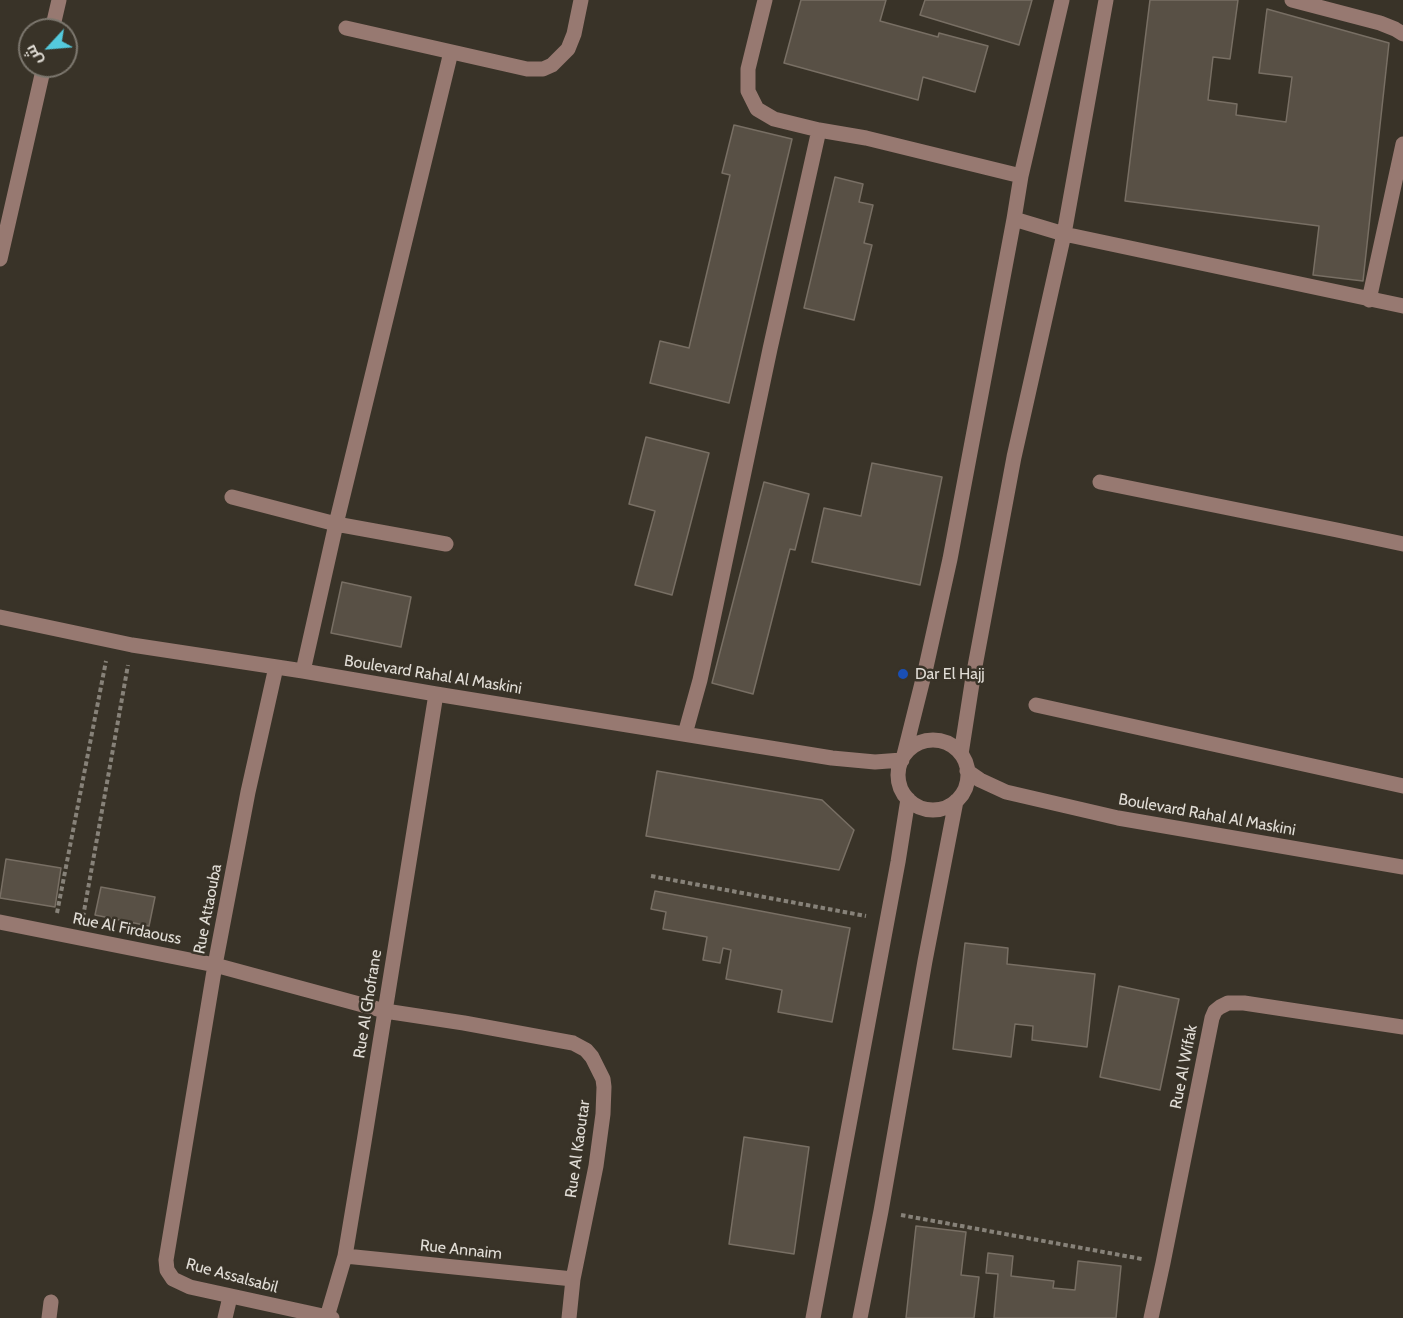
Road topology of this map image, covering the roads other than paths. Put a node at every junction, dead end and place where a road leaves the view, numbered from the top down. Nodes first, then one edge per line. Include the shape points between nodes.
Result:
1 (59, 0) edge
2 (581, 0) edge
3 (765, 0) edge
4 (1062, 0) edge
5 (1106, 0) edge
6 (1292, 0) edge
7 (55, 18) edge
8 (346, 28) dead end
9 (1403, 34) edge
10 (451, 52) junction
11 (41, 78) edge
12 (819, 130) junction
13 (1403, 144) edge
14 (1021, 176) junction
15 (1014, 219) junction
16 (1064, 234) junction
17 (0, 259) edge
18 (1369, 300) junction
19 (1403, 306) edge
20 (1100, 482) dead end
21 (232, 497) dead end
22 (336, 524) junction
23 (446, 544) dead end
24 (1403, 544) edge
25 (0, 617) edge
26 (276, 667) junction
27 (303, 671) junction
28 (436, 694) junction
29 (1036, 705) dead end
30 (685, 734) junction
31 (961, 754) junction
32 (903, 757) junction
33 (861, 761) junction
34 (967, 771) junction
35 (898, 776) junction
36 (1403, 786) edge
37 (1006, 792) junction
38 (959, 797) junction
39 (908, 799) junction
40 (1403, 867) edge
41 (0, 922) edge
42 (215, 965) junction
43 (385, 1011) junction
44 (1403, 1027) edge
45 (182, 1159) joint
46 (345, 1256) junction
47 (573, 1279) junction
48 (231, 1297) junction
49 (51, 1302) dead end
50 (49, 1318) edge
51 (225, 1318) edge
52 (330, 1318) edge
53 (569, 1318) edge
54 (813, 1318) edge
55 (860, 1318) edge
56 (1151, 1318) edge

1 - 7 street
2 - 10 street via 568,49 543,69
3 - 12 street via 748,69 752,102 774,119
4 - 14 street
5 - 16 street
6 - 9 street via 1380,23
8 - 10 street
10 - 22 street
11 - 17 street
12 - 14 street
12 - 30 street
13 - 18 street
14 - 15 street
15 - 16 street
15 - 32 street via 950,559
16 - 18 street
16 - 31 street via 1014,457
18 - 19 street
20 - 24 street
21 - 22 street
22 - 23 street
22 - 27 street
25 - 26 street, Boulevard Rahal Al Maskini via 132,645
26 - 27 street, Boulevard Rahal Al Maskini
26 - 42 street, Rue Attaouba
27 - 28 street, Boulevard Rahal Al Maskini
28 - 30 street, Boulevard Rahal Al Maskini
28 - 43 street, Rue Al Ghofrane
29 - 36 street
30 - 33 street, Boulevard Rahal Al Maskini
31 - 32 street, Boulevard Rahal Al Maskini via 946,743 927,741 911,748
31 - 34 street
32 - 33 street, Boulevard Rahal Al Maskini
32 - 35 street
33 - 35 street, Boulevard Rahal Al Maskini
34 - 37 street, Boulevard Rahal Al Maskini
34 - 38 street via 967,782
35 - 39 street
37 - 38 street, Boulevard Rahal Al Maskini
37 - 40 street, Boulevard Rahal Al Maskini via 1118,818
38 - 39 street, Boulevard Rahal Al Maskini via 948,806 932,810
38 - 55 street
39 - 54 street
41 - 42 street, Rue Al Firdaouss
42 - 43 street, Rue Al Firdaouss
42 - 45 street, Rue Attaouba
43 - 46 street, Rue Al Ghofrane
43 - 47 street, Rue Al Kaoutar via 573,1043 592,1057 603,1079 603,1114
44 - 56 street, Rue Al Wifak via 1245,1003 1228,1003 1215,1011
45 - 48 street, Rue Assalsabil via 167,1270 179,1283
46 - 47 street, Rue Annaim
46 - 52 street, Rue Al Ghofrane
47 - 53 street, Rue Al Kaoutar
48 - 51 street
48 - 52 street, Rue Assalsabil
49 - 50 street

